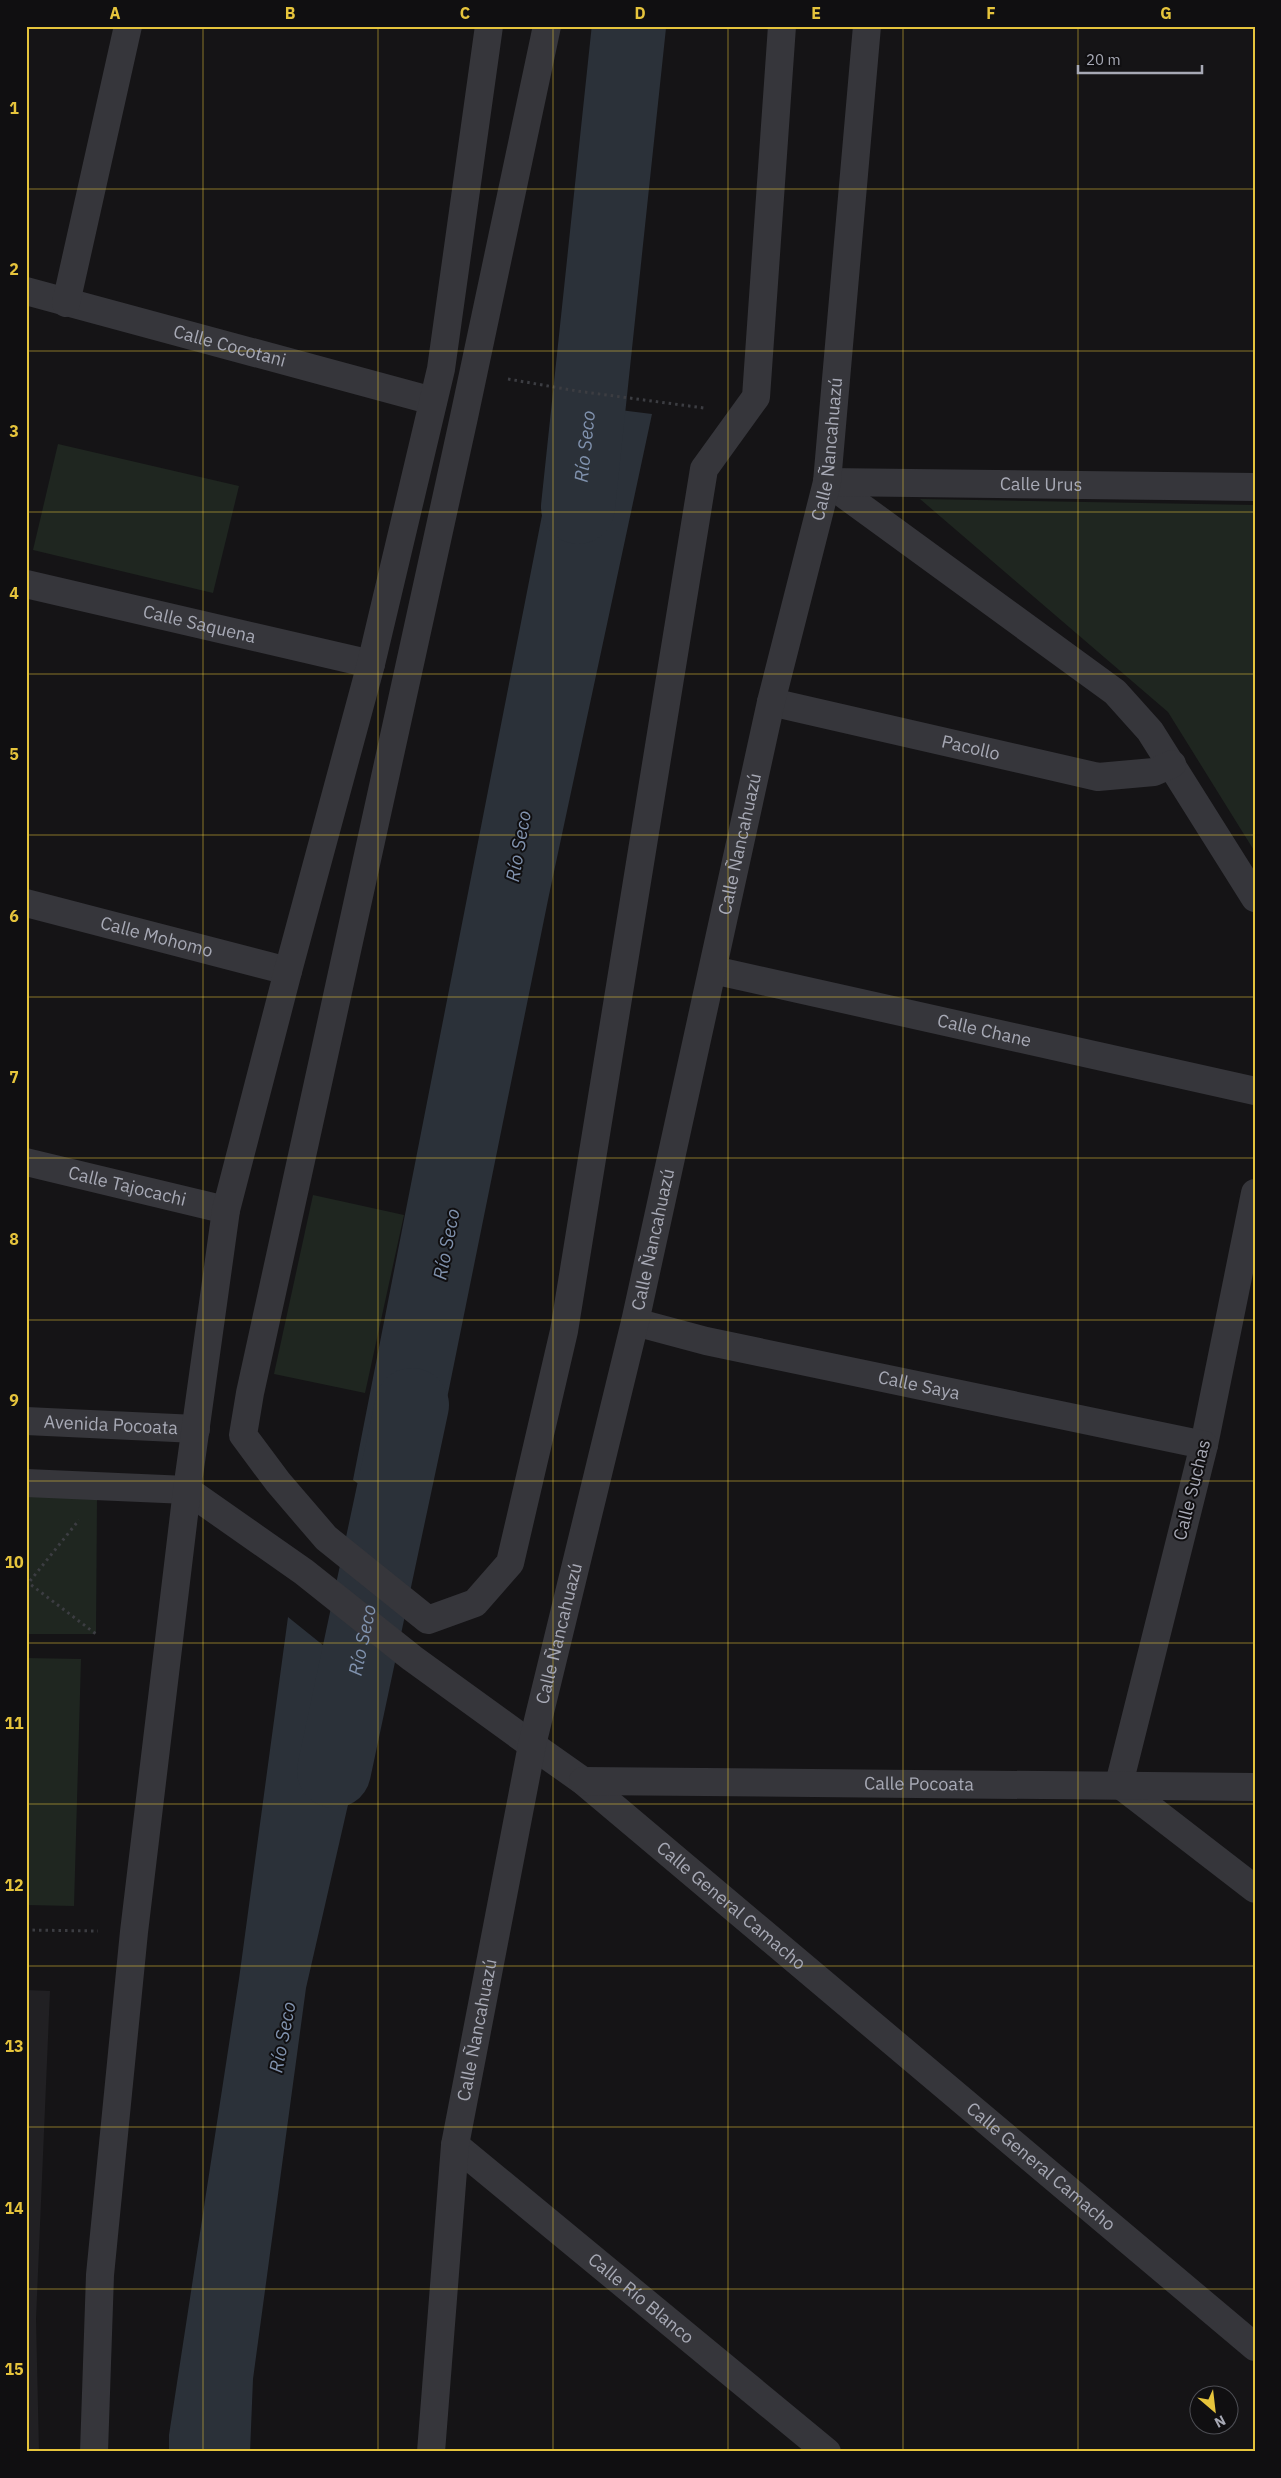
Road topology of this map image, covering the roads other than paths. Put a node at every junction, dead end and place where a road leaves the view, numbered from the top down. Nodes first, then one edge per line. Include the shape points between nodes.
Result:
1 (128, 26) edge
2 (489, 26) edge
3 (547, 26) edge
4 (782, 26) edge
5 (867, 26) edge
6 (26, 291) edge
7 (66, 303) junction
8 (433, 401) junction
9 (827, 482) junction
10 (1255, 486) edge
11 (26, 584) edge
12 (371, 664) junction
13 (771, 702) junction
14 (1172, 764) junction
15 (1255, 898) edge
16 (26, 903) edge
17 (713, 970) junction
18 (288, 971) junction
19 (1255, 1091) edge
20 (26, 1162) edge
21 (1255, 1193) edge
22 (226, 1210) junction
23 (636, 1322) junction
24 (26, 1421) edge
25 (196, 1429) junction
26 (1204, 1445) junction
27 (26, 1483) edge
28 (187, 1490) junction
29 (532, 1745) junction
30 (583, 1781) junction
31 (1119, 1784) junction
32 (1255, 1787) edge
33 (1255, 1889) edge
34 (455, 2146) junction
35 (1255, 2347) edge
36 (94, 2452) edge
37 (431, 2452) edge
38 (827, 2452) edge

1 - 7 street
2 - 8 street via 441,369
3 - 4 street via 243,1435 326,1538 428,1620 475,1603 510,1563 561,1341 704,469 756,397
5 - 9 street, Calle Ñancahuazú
6 - 7 street, Calle Cocotani
7 - 8 street, Calle Cocotani
8 - 12 street
9 - 10 street, Calle Urus
9 - 13 street, Calle Ñancahuazú
9 - 14 street via 1115,692 1150,731
11 - 12 street, Calle Saquena
12 - 18 street
13 - 14 street, Pacollo via 1098,777 1154,772
13 - 17 street, Calle Ñancahuazú
14 - 15 street
16 - 18 street, Calle Mohomo
17 - 19 street, Calle Chane
17 - 23 street, Calle Ñancahuazú
18 - 22 street
20 - 22 street, Calle Tajocachi
21 - 26 street, Calle Suchas
22 - 25 street
23 - 26 street, Calle Saya via 715,1343
23 - 29 street, Calle Ñancahuazú
24 - 25 street, Avenida Pocoata
25 - 28 street
26 - 31 street, Calle Suchas
27 - 28 street
28 - 29 street, Calle General Camacho via 304,1572 412,1658
28 - 36 street via 134,1932 100,2275
29 - 30 street, Calle General Camacho
29 - 34 street, Calle Ñancahuazú
30 - 31 street, Calle Pocoata
30 - 35 street, Calle General Camacho
31 - 32 street, Calle Pocoata
31 - 33 street
34 - 37 street, Calle Ñancahuazú
34 - 38 street, Calle Río Blanco

